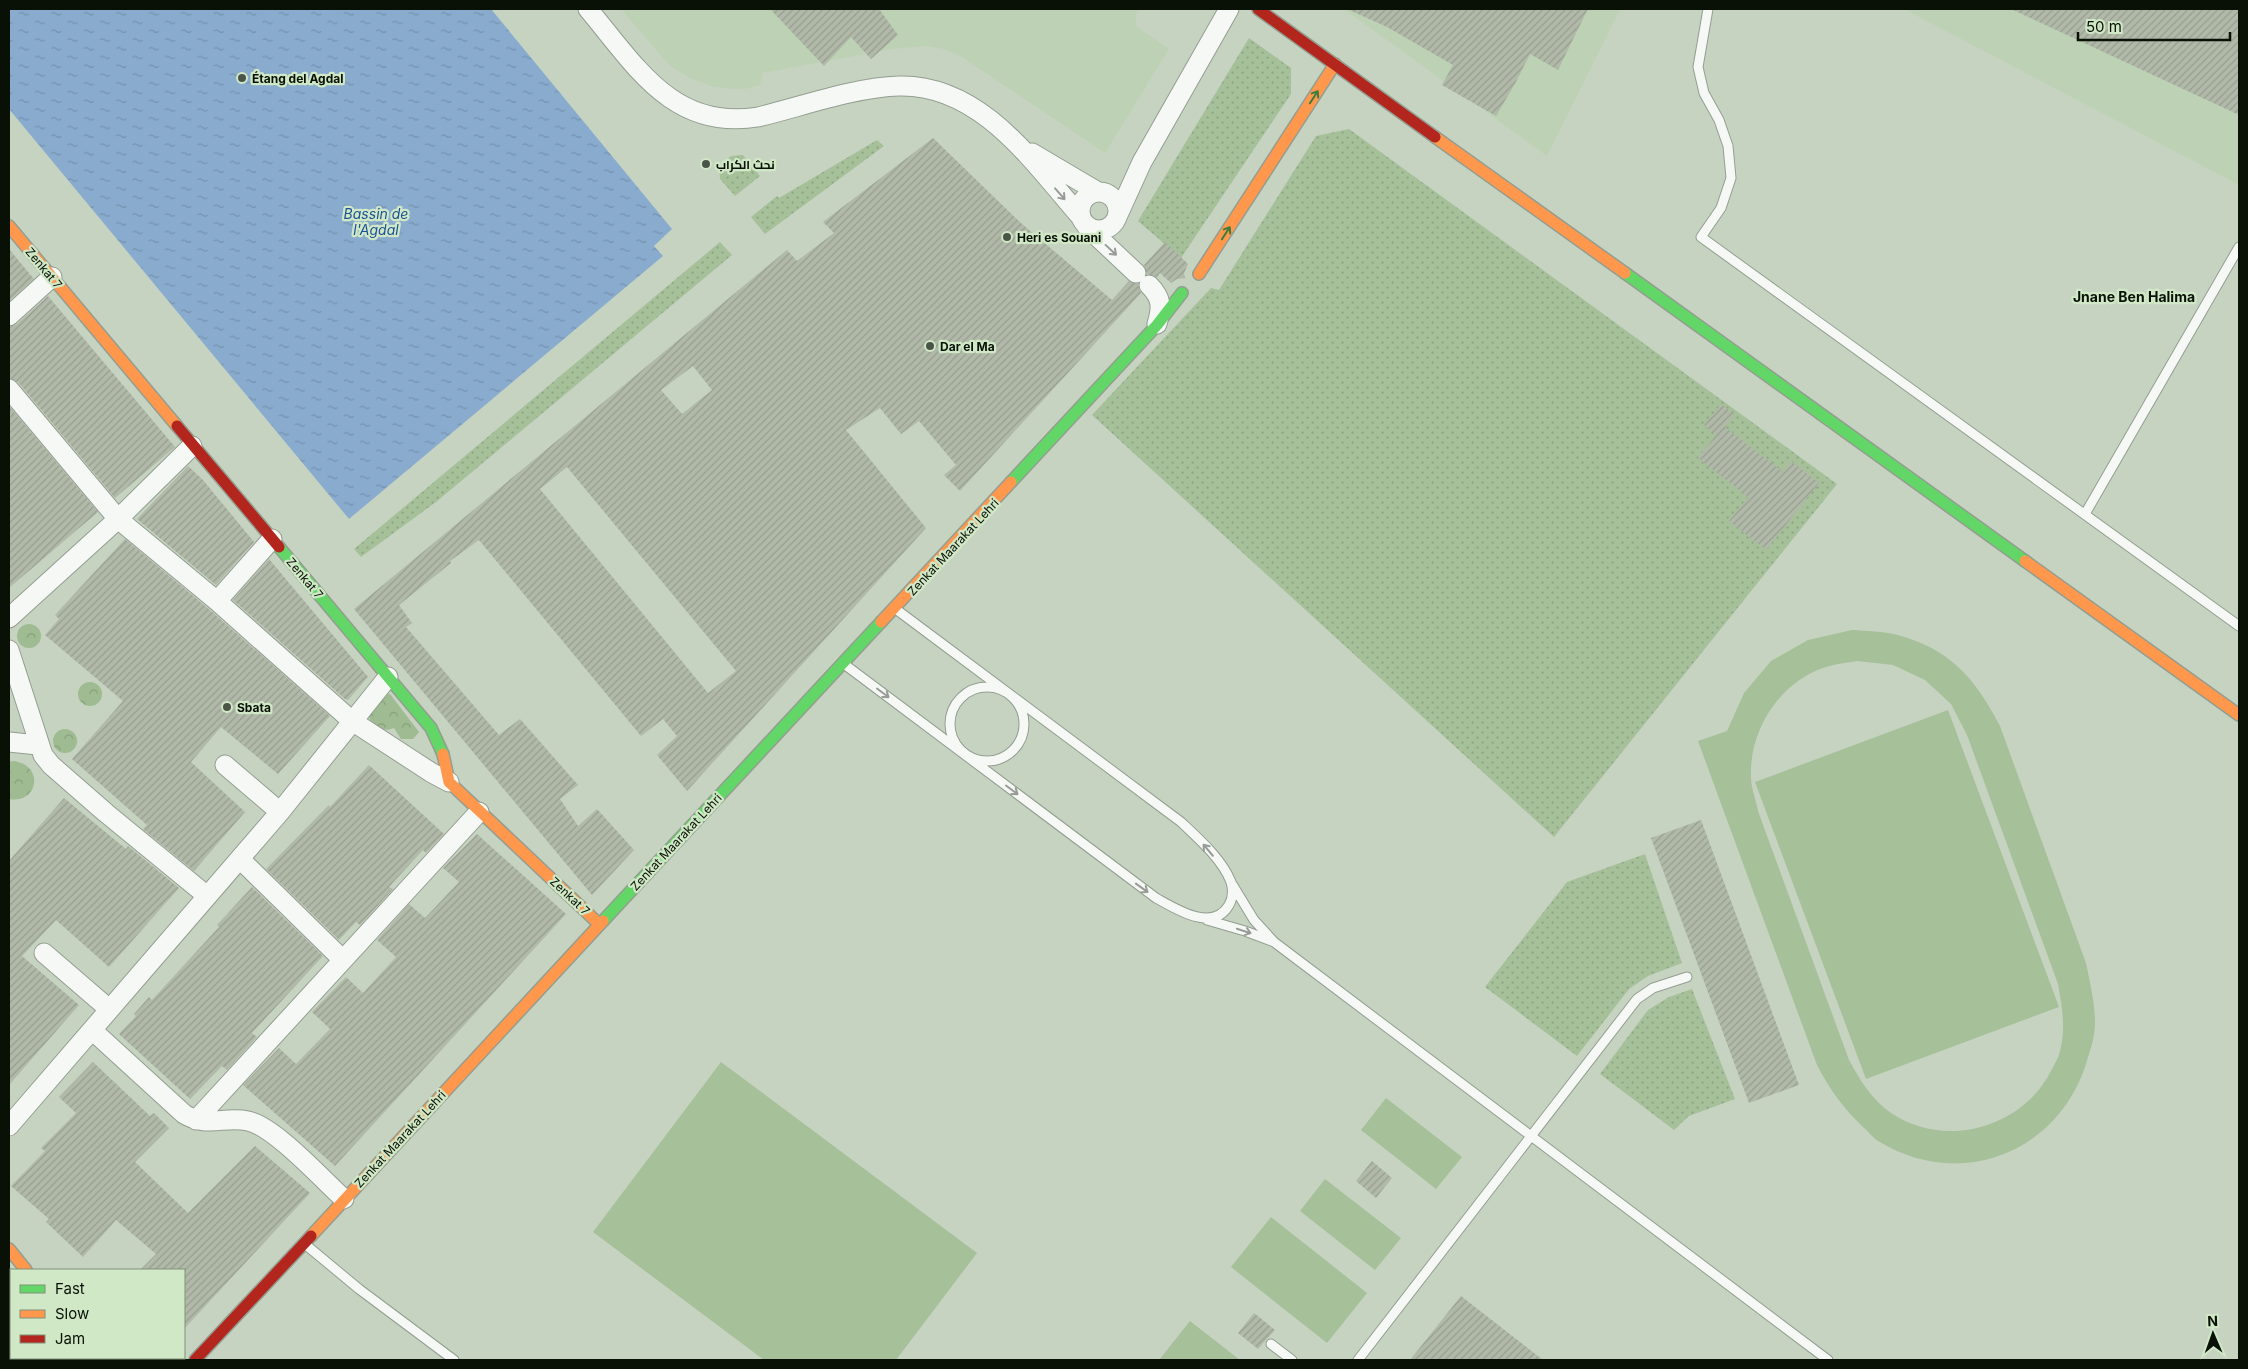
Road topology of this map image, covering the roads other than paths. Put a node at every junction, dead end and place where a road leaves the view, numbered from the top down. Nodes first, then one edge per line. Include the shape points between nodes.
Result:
1 (588, 9) edge
2 (1229, 9) edge
3 (1258, 9) edge
4 (1708, 9) edge
5 (1336, 64) junction
6 (1018, 145) junction
7 (1142, 162) junction
8 (1101, 192) junction
9 (1117, 217) junction
10 (1083, 221) junction
11 (9, 226) edge
12 (2239, 247) edge
13 (1199, 274) dead end
14 (52, 277) junction
15 (1182, 293) dead end
16 (9, 316) edge
17 (1157, 325) junction
18 (9, 389) edge
19 (192, 446) junction
20 (2084, 514) junction
21 (118, 519) junction
22 (272, 539) junction
23 (217, 601) junction
24 (895, 609) junction
25 (9, 618) edge
26 (2239, 626) edge
27 (9, 650) edge
28 (844, 664) junction
29 (388, 677) junction
30 (1010, 694) junction
31 (2239, 715) edge
32 (352, 721) junction
33 (9, 742) edge
34 (38, 744) junction
35 (965, 754) junction
36 (225, 765) dead end
37 (449, 782) junction
38 (280, 812) junction
39 (479, 812) junction
40 (240, 859) junction
41 (1230, 882) junction
42 (206, 895) junction
43 (1197, 917) junction
44 (599, 924) junction
45 (1274, 942) junction
46 (44, 953) dead end
47 (343, 960) junction
48 (1687, 977) dead end
49 (109, 1009) junction
50 (92, 1030) junction
51 (196, 1120) junction
52 (9, 1126) edge
53 (1531, 1136) junction
54 (344, 1199) junction
55 (304, 1243) junction
56 (9, 1249) edge
57 (25, 1269) edge
58 (1271, 1344) dead end
59 (195, 1360) edge
60 (454, 1360) edge
61 (1292, 1360) edge
62 (1358, 1360) edge
63 (1828, 1360) edge

1 - 6 street via 648,81 662,94 699,114 739,120 871,89 919,86 941,91 978,110
2 - 7 street
3 - 5 street
4 - 20 lane via 1698,68 1704,93 1719,120 1728,146 1731,178 1721,208 1701,237
13 -> 5 street
5 - 31 street
6 - 8 street
6 -> 10 street
7 - 8 street
7 - 9 street
8 - 9 street via 1114,199
8 - 10 street via 1083,200 1079,210
9 - 10 street via 1110,227 1098,231
10 -> 17 street via 1158,293 1162,308
11 - 14 street, Zenkat 7
12 - 20 lane
14 - 16 street
14 - 19 street, Zenkat 7
15 - 17 street, Zenkat Maarakat Lehri
17 - 24 street, Zenkat Maarakat Lehri
18 - 21 street
19 - 21 street
19 - 22 street, Zenkat 7
20 - 26 lane
21 - 23 street
21 - 25 street
22 - 23 street
22 - 29 street, Zenkat 7
23 - 32 street
24 - 28 street, Zenkat Maarakat Lehri
24 - 30 lane
27 - 34 street
28 -> 35 lane
28 - 44 street, Zenkat Maarakat Lehri
29 - 32 street
29 - 37 street, Zenkat 7 via 431,728 443,754
30 - 35 lane via 1024,716 1021,741 1013,751 990,762
30 - 35 lane via 988,687 976,688 957,702 949,724 951,735
41 -> 30 lane via 1212,853 1181,822
32 - 37 street
32 - 38 street
33 - 34 street
34 - 42 street via 51,765
35 -> 43 lane via 1156,898
36 - 38 street
37 - 39 street, Zenkat 7
38 - 40 street
39 - 44 street, Zenkat 7
39 - 47 street
40 - 42 street
40 - 47 street
41 - 43 lane via 1232,899 1222,913 1214,917
41 - 45 lane via 1254,920
42 - 49 street
43 -> 45 lane
44 - 54 street, Zenkat Maarakat Lehri
45 - 53 lane
46 - 49 street
47 - 51 street
48 - 53 lane via 1654,988 1637,999
49 - 50 street
50 - 51 street via 174,1106
50 - 52 street
51 - 54 street via 256,1123 283,1143
53 - 62 lane
53 - 63 lane
54 - 55 street, Zenkat Maarakat Lehri
55 - 59 street, Zenkat Maarakat Lehri
55 - 60 lane
56 - 57 street
58 - 61 lane

